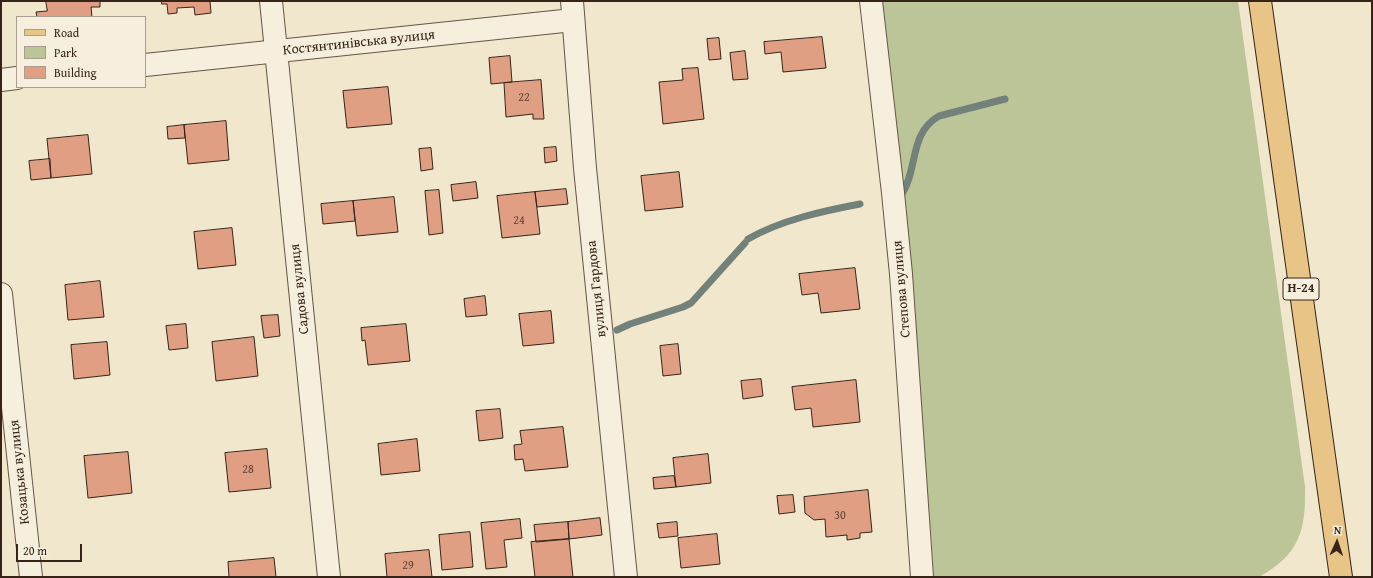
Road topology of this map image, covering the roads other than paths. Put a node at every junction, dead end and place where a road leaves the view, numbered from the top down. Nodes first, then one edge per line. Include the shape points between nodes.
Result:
1 (271, 1) edge
2 (1260, 1) edge
3 (872, 6) edge
4 (572, 10) edge
5 (276, 52) junction
6 (146, 65) edge
7 (16, 78) edge
8 (1, 80) edge
9 (1, 294) edge
10 (31, 577) edge
11 (329, 577) edge
12 (626, 577) edge
13 (922, 577) edge
14 (1341, 577) edge

1 - 5 street, Садова вулиця
2 - 14 main road, Н-24
3 - 13 street, Степова вулиця via 901,274
4 - 5 street, Костянтинівська вулиця
4 - 12 street, вулиця Гардова via 585,168
5 - 6 street, Костянтинівська вулиця
5 - 11 street, Садова вулиця
7 - 8 street
9 - 10 street, Козацька вулиця

